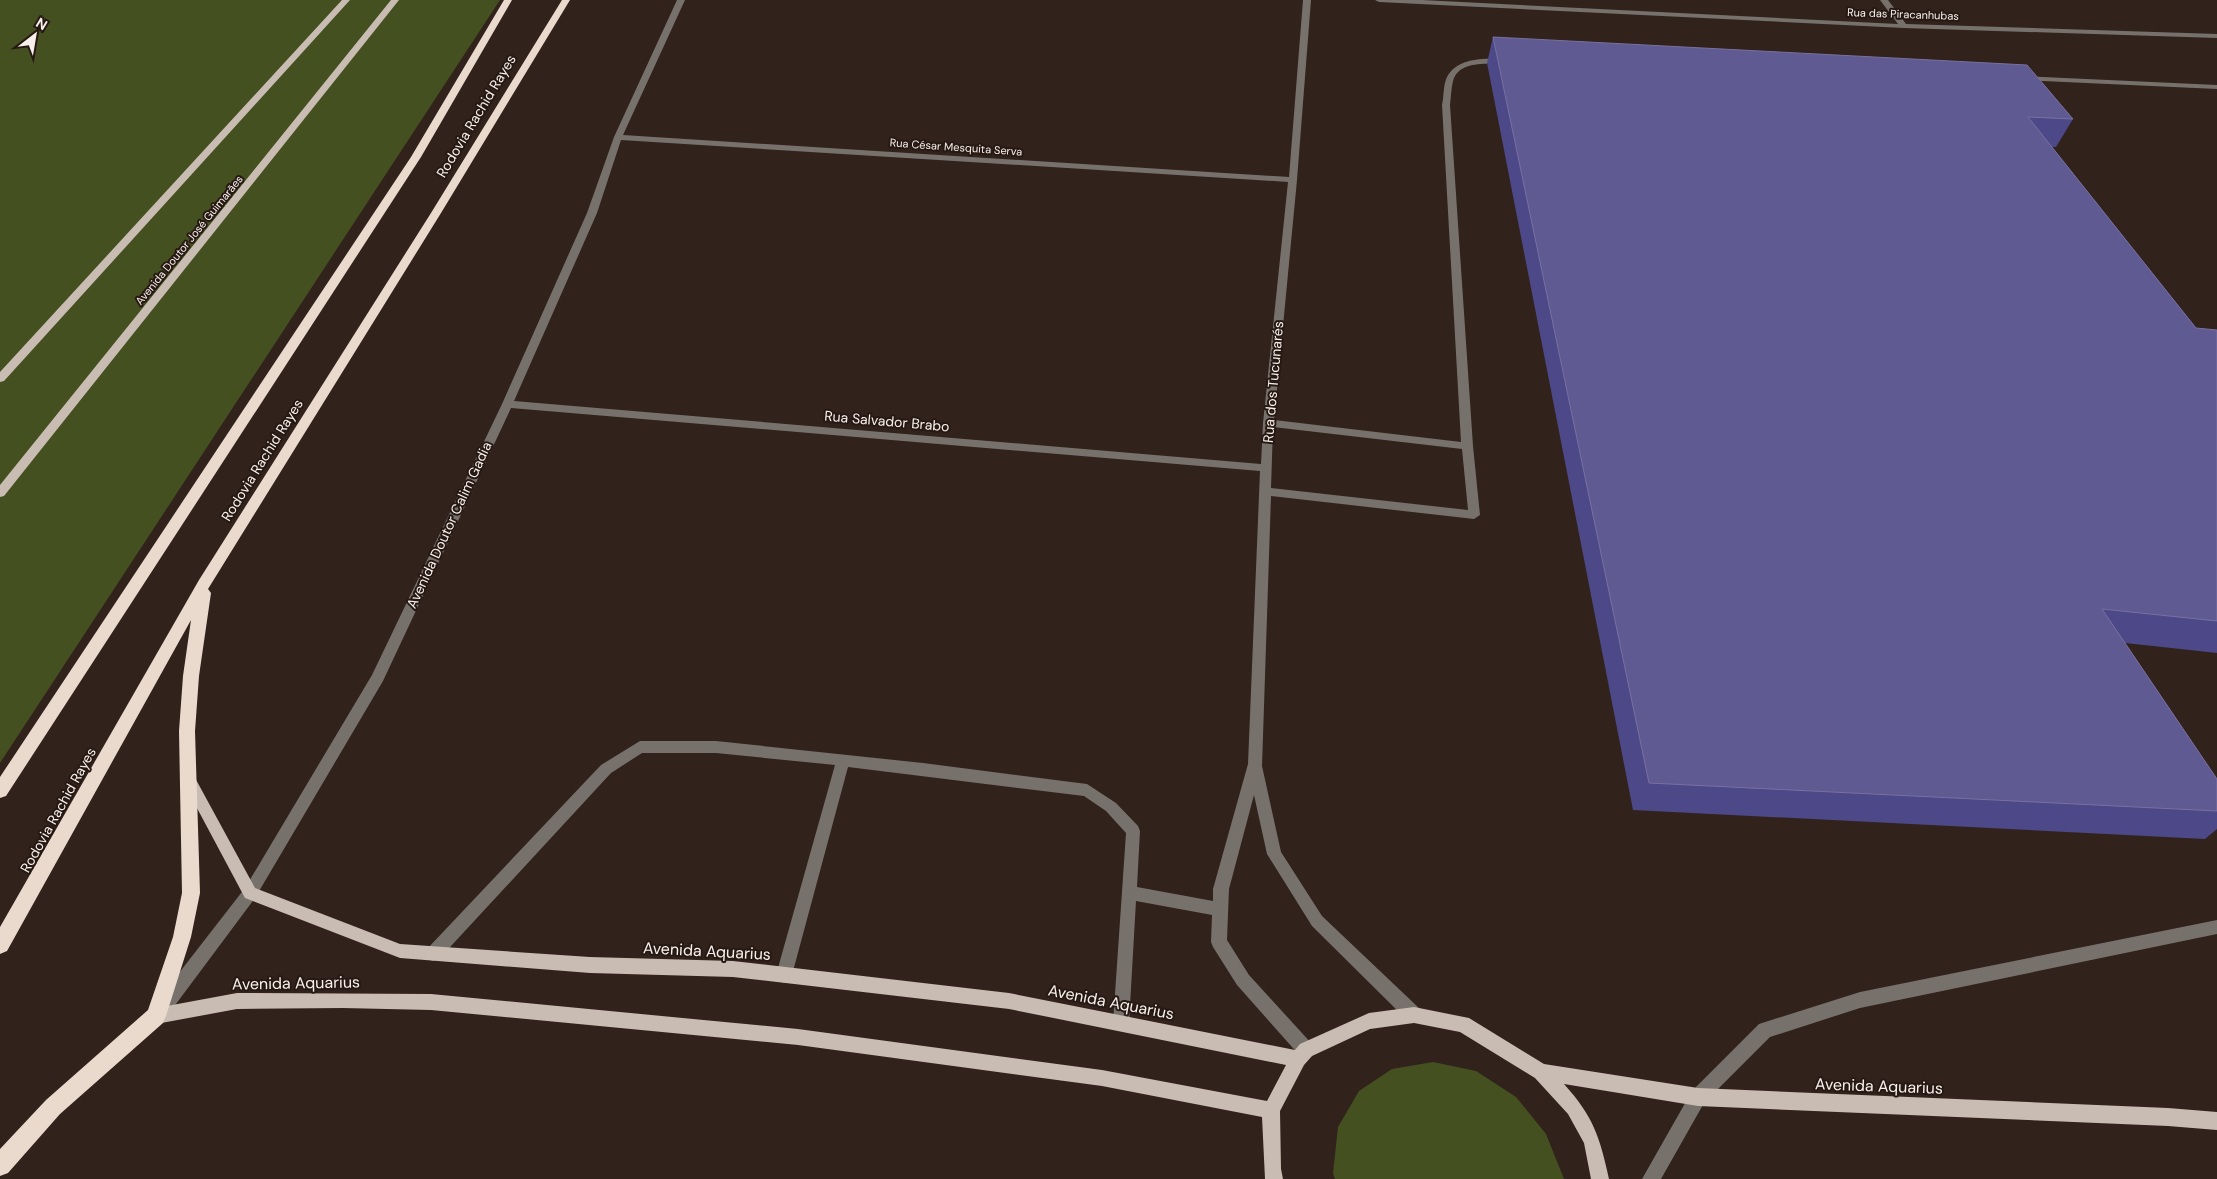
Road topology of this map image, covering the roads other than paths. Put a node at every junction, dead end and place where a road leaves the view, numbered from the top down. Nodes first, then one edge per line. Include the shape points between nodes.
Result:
1 (346, 0) edge
2 (395, 0) edge
3 (508, 0) edge
4 (566, 0) edge
5 (681, 0) edge
6 (1307, 0) edge
7 (1379, 0) edge
8 (1597, 0) edge
9 (1884, 0) edge
10 (1600, 10) junction
11 (1904, 26) junction
12 (2217, 36) edge
13 (1509, 62) edge
14 (2014, 78) edge
15 (2217, 87) edge
16 (618, 138) junction
17 (1293, 180) junction
18 (0, 378) edge
19 (507, 404) junction
20 (1268, 423) junction
21 (1467, 446) junction
22 (1266, 468) junction
23 (1266, 491) junction
24 (0, 493) edge
25 (204, 584) junction
26 (843, 761) junction
27 (1255, 764) junction
28 (187, 777) junction
29 (0, 791) edge
30 (250, 893) junction
31 (1129, 893) junction
32 (1220, 909) junction
33 (2217, 927) edge
34 (0, 945) edge
35 (433, 954) junction
36 (784, 975) junction
37 (1414, 1015) junction
38 (156, 1016) junction
39 (1121, 1023) junction
40 (1302, 1054) junction
41 (1540, 1072) junction
42 (1698, 1097) junction
43 (1271, 1110) junction
44 (2217, 1121) edge
45 (0, 1165) edge
46 (1272, 1176) edge
47 (1600, 1179) edge
48 (1651, 1179) edge

1 - 18 main road
2 - 24 main road, Avenida Doutor José Guimarães
3 - 29 highway via 416,156
4 - 25 highway, Rodovia Rachid Rayes
5 - 16 street, Avenida Doutor Calim Gadia
6 - 17 street, Rua dos Tucunarés
7 - 10 street, Rua das Piracanhubas
8 - 10 street
9 - 11 street
10 - 11 street, Rua das Piracanhubas
11 - 12 street, Rua das Piracanhubas
13 - 21 street via 1479,61 1456,70 1450,78 1446,105
14 - 15 street
16 - 17 street, Rua César Mesquita Serva
16 - 19 street, Avenida Doutor Calim Gadia via 592,213
17 - 20 street, Rua dos Tucunarés
19 - 22 street, Rua Salvador Brabo
19 - 30 street, Avenida Doutor Calim Gadia via 378,677
20 - 21 street
20 - 22 street, Rua dos Tucunarés
21 - 23 street via 1474,515
22 - 23 street, Rua dos Tucunarés
23 - 27 street, Rua dos Tucunarés
25 - 28 highway via 190,676
25 - 34 highway, Rodovia Rachid Rayes
26 - 31 street via 1087,790 1111,808 1133,832
26 - 35 street via 716,747 640,747 606,769
26 - 36 street
27 - 32 street, Rua dos Tucunarés via 1221,889
27 - 37 street, Rua dos Tucunarés via 1274,854 1317,921
28 - 30 main road
28 - 38 highway via 190,893 182,937
30 - 35 main road, Avenida Aquarius via 400,951
30 - 38 street, Avenida Doutor Calim Gadia
31 - 32 street
31 - 39 street
32 - 40 street, Rua dos Tucunarés via 1219,942 1242,980
33 - 42 street via 1860,1000 1765,1030
35 - 36 main road, Avenida Aquarius via 590,965 733,969
36 - 39 main road, Avenida Aquarius via 1009,1001
37 - 40 main road via 1369,1021
37 - 41 main road via 1463,1024
38 - 43 main road, Avenida Aquarius via 237,1001 430,1002 798,1036 1102,1078
38 - 45 highway via 53,1107
39 - 40 main road, Avenida Aquarius
40 - 43 main road
41 - 42 main road, Avenida Aquarius
41 - 47 main road via 1574,1108 1592,1140
42 - 44 main road, Avenida Aquarius
42 - 48 street
43 - 46 main road

